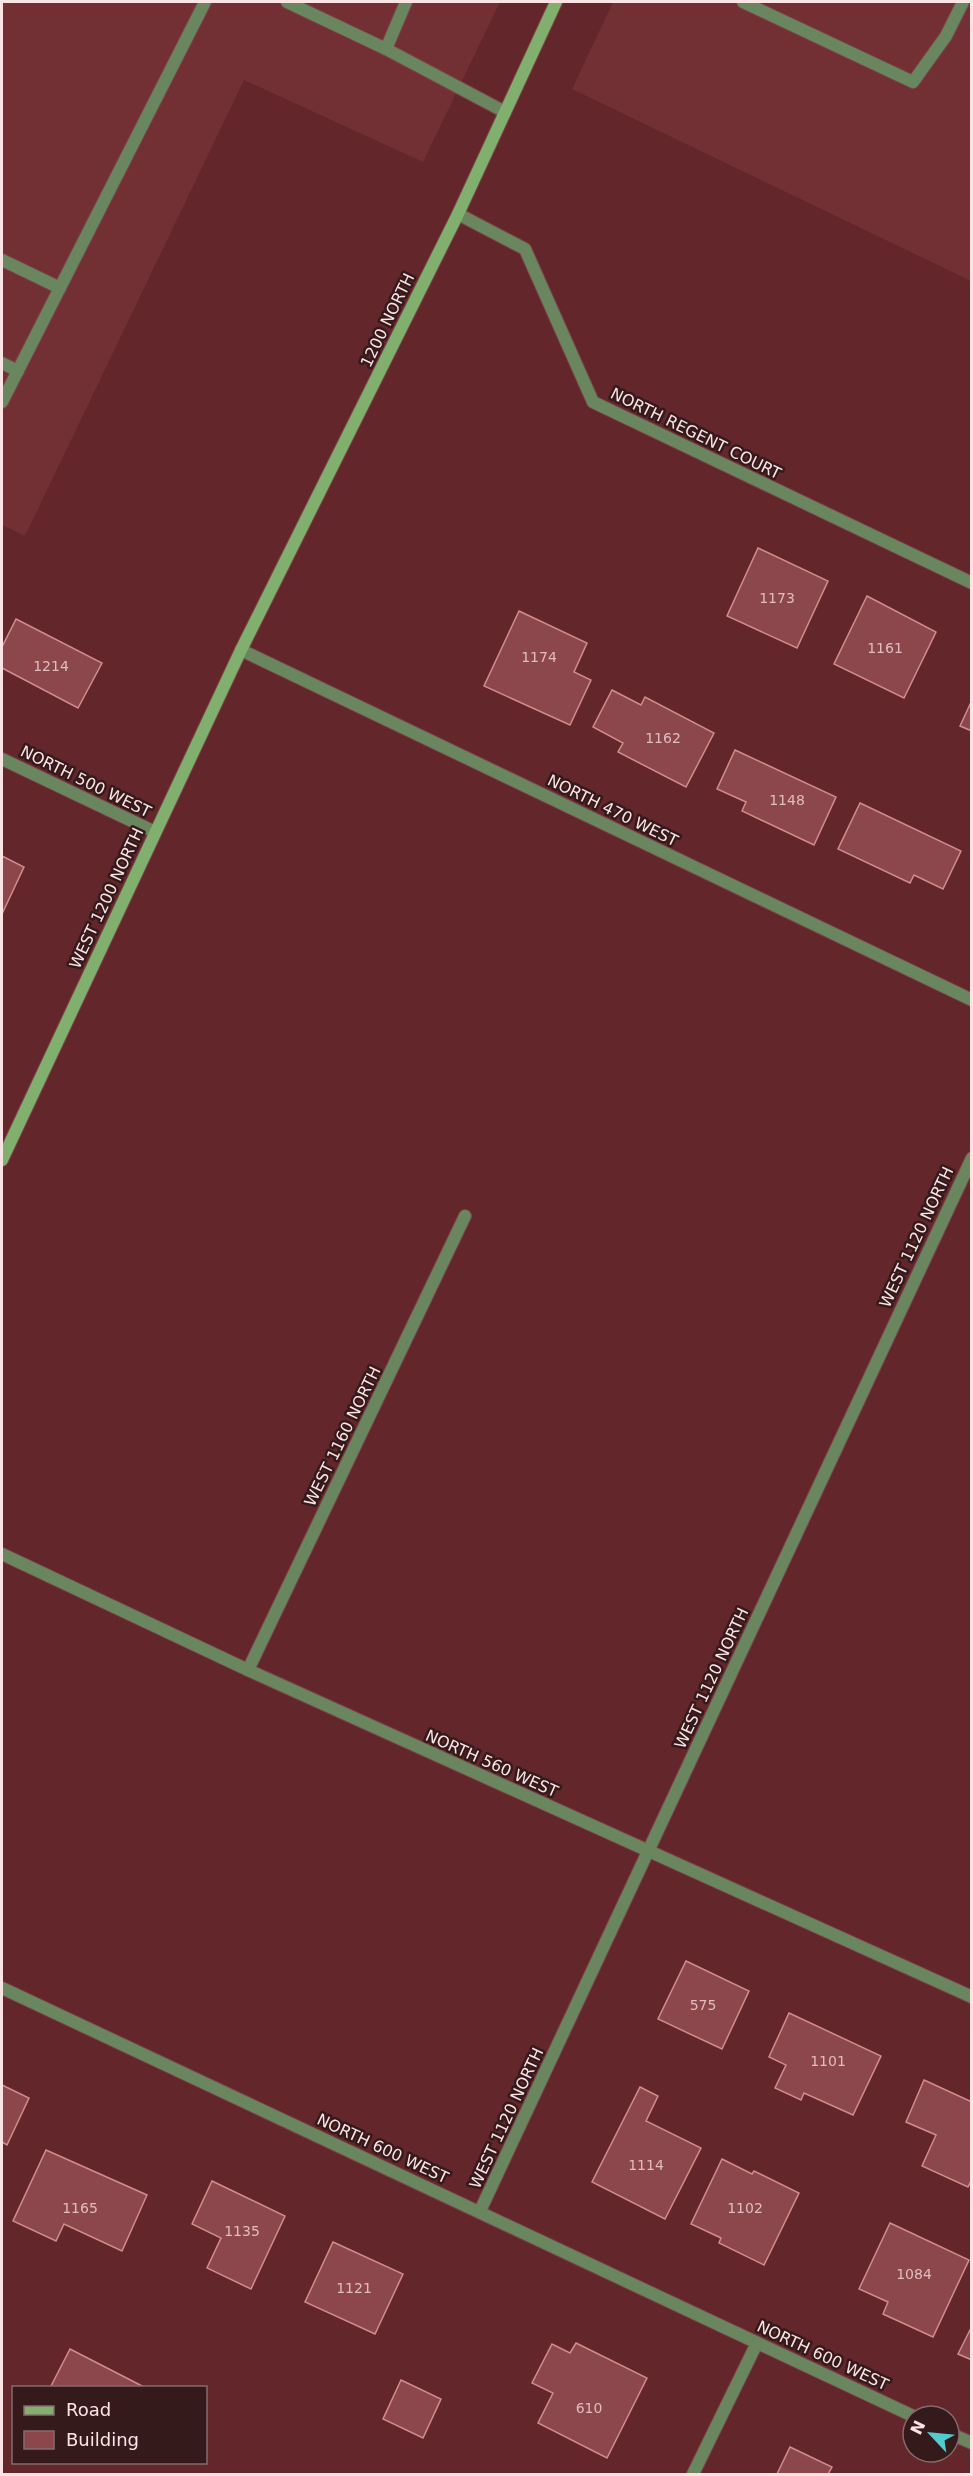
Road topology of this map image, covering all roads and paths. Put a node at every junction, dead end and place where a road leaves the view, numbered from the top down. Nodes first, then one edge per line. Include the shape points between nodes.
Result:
1 (205, 2) edge
2 (406, 2) edge
3 (556, 2) edge
4 (742, 2) edge
5 (963, 2) edge
6 (293, 3) edge
7 (386, 49) junction
8 (505, 112) junction
9 (458, 214) junction
10 (2, 260) edge
11 (60, 288) junction
12 (2, 363) edge
13 (18, 370) junction
14 (2, 402) edge
15 (972, 583) edge
16 (241, 650) junction
17 (2, 759) edge
18 (155, 832) junction
19 (972, 1000) edge
20 (972, 1158) edge
21 (2, 1160) edge
22 (465, 1216) dead end
23 (2, 1554) edge
24 (248, 1670) junction
25 (648, 1852) junction
26 (2, 1988) edge
27 (972, 1997) edge
28 (480, 2211) junction
29 (757, 2343) junction
30 (901, 2410) edge
31 (693, 2475) edge

1 - 11 street
2 - 7 street
3 - 8 street, 1200 NORTH
4 - 5 street via 913,82 946,36
6 - 7 street
7 - 8 street
8 - 9 street, 1200 NORTH
9 - 15 street, NORTH REGENT COURT via 525,249 593,402
9 - 16 street, 1200 NORTH
10 - 11 street
11 - 13 street
12 - 13 street
13 - 14 street
16 - 18 street, WEST 1200 NORTH
16 - 19 street, NORTH 470 WEST
17 - 18 street, NORTH 500 WEST
18 - 21 street, WEST 1200 NORTH
20 - 25 street, WEST 1120 NORTH
22 - 24 street, WEST 1160 NORTH
23 - 24 street, NORTH 560 WEST
24 - 25 street, NORTH 560 WEST
25 - 27 street, NORTH 560 WEST
25 - 28 street, WEST 1120 NORTH
26 - 28 street, NORTH 600 WEST
28 - 29 street, NORTH 600 WEST
29 - 30 street, NORTH 600 WEST
29 - 31 street

